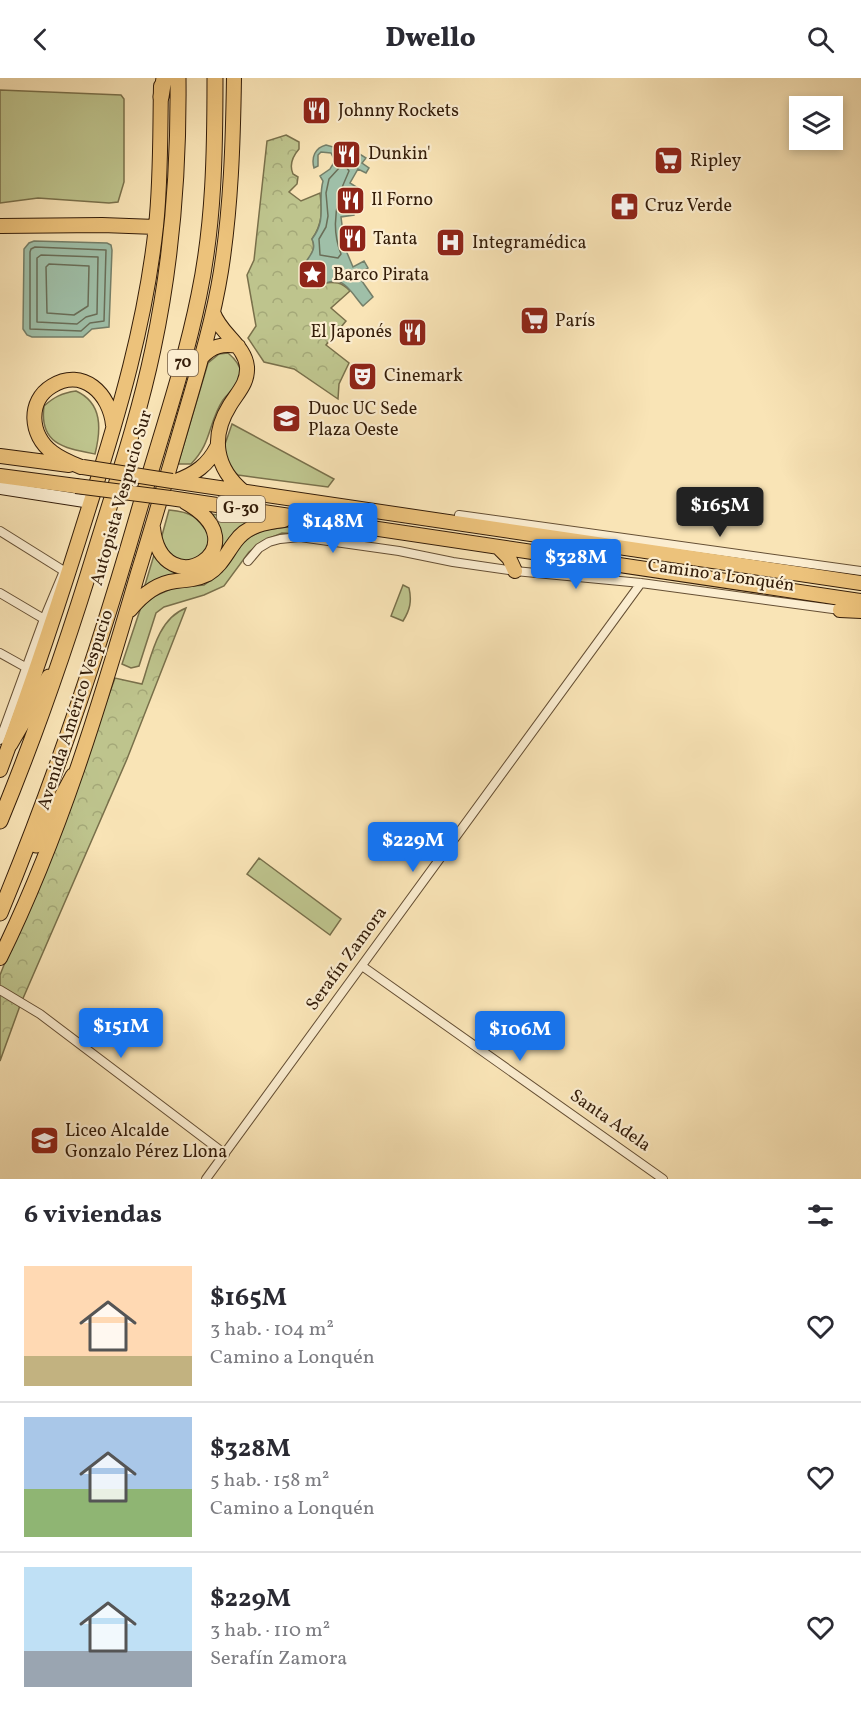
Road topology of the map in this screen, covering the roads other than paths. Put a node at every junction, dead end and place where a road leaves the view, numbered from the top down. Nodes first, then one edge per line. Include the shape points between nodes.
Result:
1 (163, 78) edge
2 (178, 78) edge
3 (214, 78) edge
4 (234, 78) edge
5 (161, 97) joint
6 (0, 226) edge
7 (156, 227) junction
8 (213, 312) junction
9 (237, 346) junction
10 (202, 357) junction
11 (113, 430) junction
12 (217, 447) junction
13 (0, 456) edge
14 (82, 467) junction
15 (0, 476) edge
16 (173, 481) junction
17 (0, 488) edge
18 (244, 492) junction
19 (175, 499) junction
20 (91, 502) junction
21 (380, 513) junction
22 (459, 515) joint
23 (302, 519) junction
24 (153, 524) junction
25 (0, 531) edge
26 (77, 546) junction
27 (499, 548) junction
28 (248, 561) dead end
29 (64, 571) junction
30 (515, 571) junction
31 (861, 571) edge
32 (640, 583) junction
33 (861, 583) edge
34 (0, 593) edge
35 (861, 601) edge
36 (840, 610) joint
37 (861, 611) edge
38 (125, 617) junction
39 (44, 619) junction
40 (65, 648) junction
41 (0, 653) edge
42 (27, 668) junction
43 (4, 718) edge
44 (5, 742) edge
45 (0, 770) edge
46 (73, 776) junction
47 (0, 821) edge
48 (7, 897) junction
49 (0, 914) edge
50 (0, 958) edge
51 (362, 966) junction
52 (0, 990) edge
53 (225, 1154) junction
54 (206, 1179) edge
55 (663, 1179) edge

1 - 5 highway
2 - 40 highway, Autopista Vespucio Sur / 70 via 174,218 153,349 130,439
3 - 48 highway, Autopista Vespucio Sur / 70 via 211,218 191,331 93,660
4 - 8 main road, Avenida Américo Vespucio via 230,187
5 - 7 main road
6 - 7 main road
7 - 11 main road via 138,333
8 - 9 main road via 221,329
8 - 10 main road, Avenida Américo Vespucio
9 - 10 main road via 221,345
9 - 12 main road via 246,360 246,377 226,412
10 - 24 main road, Avenida Américo Vespucio
11 - 14 main road via 106,400 90,385 63,381 43,394 34,414 37,435 52,452
11 - 20 main road
12 - 16 main road via 201,469
12 - 18 main road via 227,475
13 - 14 main road, Camino a Lonquén
14 - 16 main road, Camino a Lonquén, bridge
15 - 19 main road, Camino a Lonquén, bridge
16 - 18 main road, Camino a Lonquén / G-30
17 - 20 street
18 - 21 main road, Camino a Lonquén / G-30
19 - 23 main road, Camino a Lonquén / G-30
19 - 24 main road via 203,514 212,525 214,546 205,561 189,567 170,563 156,544
20 - 26 main road
21 - 22 main road
21 - 33 main road, Camino a Lonquén / G-30
22 - 31 street, Camino a Lonquén
23 - 27 main road, Camino a Lonquén / G-30
23 - 38 main road via 248,529 210,572 154,588
24 - 38 main road, Avenida Américo Vespucio
25 - 29 street
26 - 29 main road
26 - 44 main road via 34,677
27 - 30 main road
27 - 35 main road, Camino a Lonquén / G-30
28 - 30 street, Camino a Lonquén via 268,542 300,537
29 - 39 street
30 - 32 street, Camino a Lonquén
32 - 36 street, Camino a Lonquén
32 - 51 street, Serafín Zamora
34 - 39 street
36 - 37 main road
38 - 46 main road, Avenida Américo Vespucio
39 - 42 street
40 - 44 highway
40 - 47 highway, Autopista Vespucio Sur / 70
41 - 42 street
42 - 43 street
43 - 44 street
44 - 45 main road
46 - 48 highway
46 - 50 main road, Avenida Américo Vespucio via 40,869
48 - 49 highway, Autopista Vespucio Sur / 70
51 - 53 street, Serafín Zamora
51 - 55 street, Santa Adela
52 - 53 street via 40,1014
53 - 54 street, Serafín Zamora

